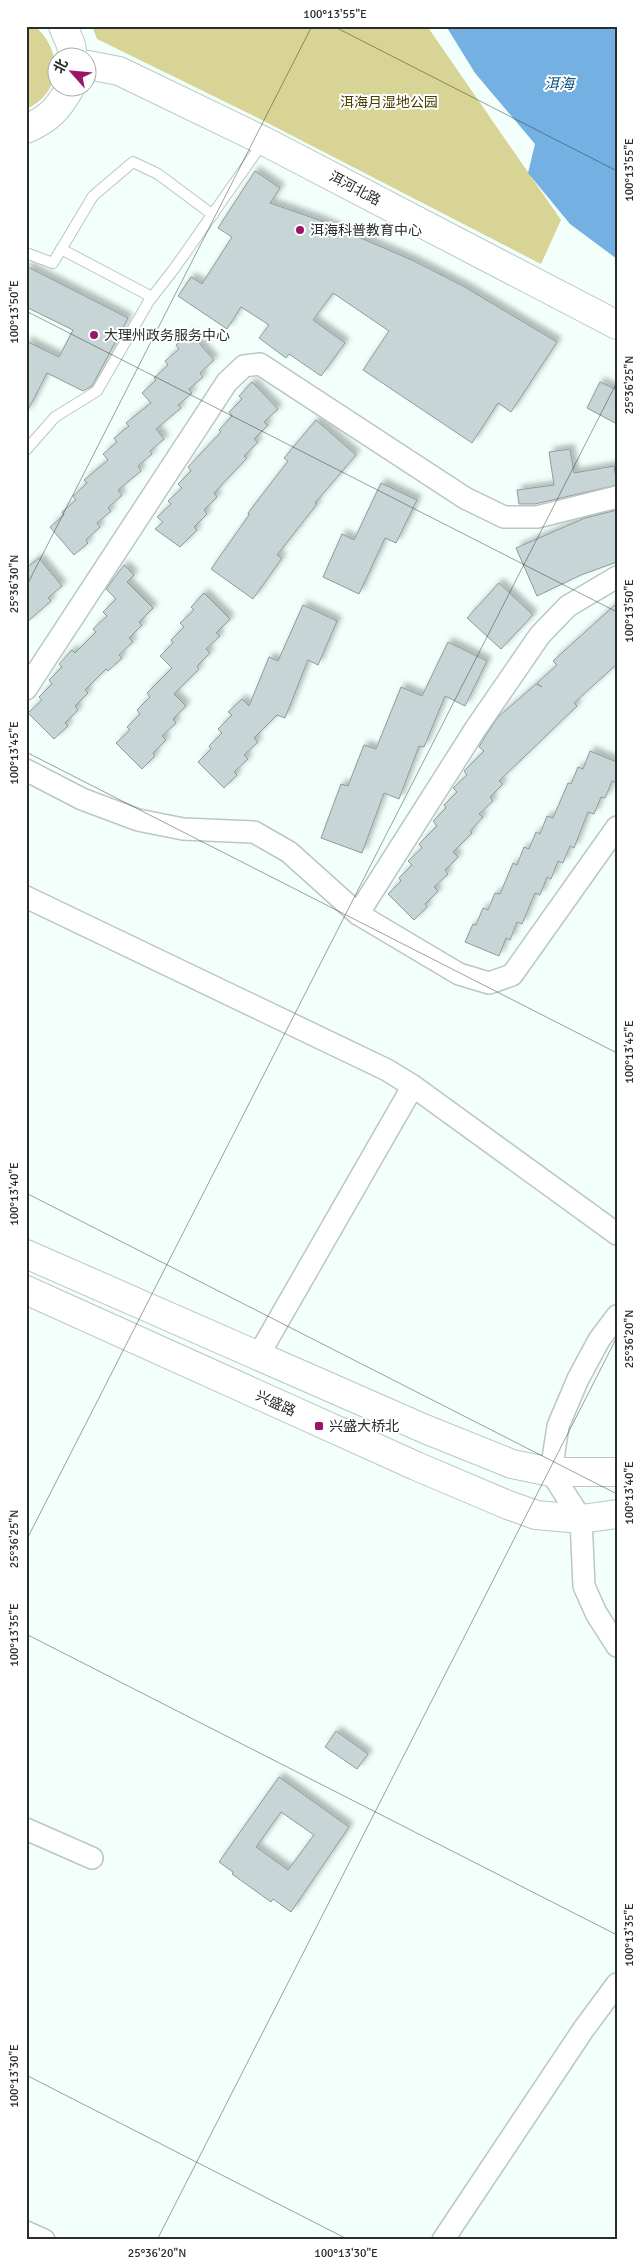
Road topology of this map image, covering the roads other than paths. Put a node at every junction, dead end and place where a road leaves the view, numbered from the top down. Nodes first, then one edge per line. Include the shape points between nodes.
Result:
1 (62, 26) edge
2 (71, 48) edge
3 (98, 67) edge
4 (65, 98) edge
5 (26, 129) edge
6 (264, 140) junction
7 (212, 215) junction
8 (62, 249) junction
9 (26, 252) edge
10 (152, 297) junction
11 (617, 325) edge
12 (26, 450) edge
13 (617, 497) edge
14 (617, 577) edge
15 (26, 689) edge
16 (26, 770) edge
17 (617, 827) edge
18 (26, 897) edge
19 (358, 914) junction
20 (412, 1086) junction
21 (617, 1234) edge
22 (26, 1254) edge
23 (26, 1290) edge
24 (617, 1316) edge
25 (258, 1356) junction
26 (551, 1472) junction
27 (617, 1472) edge
28 (617, 1514) edge
29 (581, 1519) junction
30 (617, 1646) edge
31 (26, 1829) edge
32 (92, 1858) dead end
33 (617, 1984) edge
34 (26, 2232) edge
35 (44, 2240) edge
36 (442, 2240) edge

1 - 2 street
3 - 6 street, 洱河北路 via 120,71
4 - 5 street via 60,107 42,122
6 - 7 lane
6 - 11 street, 洱河北路
7 - 8 lane via 158,174 133,162 93,196
7 - 10 lane
8 - 9 lane via 53,264
8 - 10 lane
10 - 12 lane via 97,391 56,417
13 - 15 street via 536,517 504,517 465,498 260,364 244,366 227,382
14 - 19 street via 568,606 540,635 476,728
16 - 19 street via 82,799 138,820 183,829 254,832 289,852
17 - 19 street via 512,975 490,983 460,974
18 - 20 street via 387,1070
20 - 21 street
20 - 25 street
22 - 25 street
23 - 29 street, 兴盛路 via 508,1506 536,1515
24 - 26 street via 578,1379 558,1426
25 - 26 street via 512,1464
26 - 27 street
26 - 29 street
28 - 29 street, 兴盛路
29 - 30 street via 584,1586 596,1614
31 - 32 street
33 - 36 street
34 - 35 street

